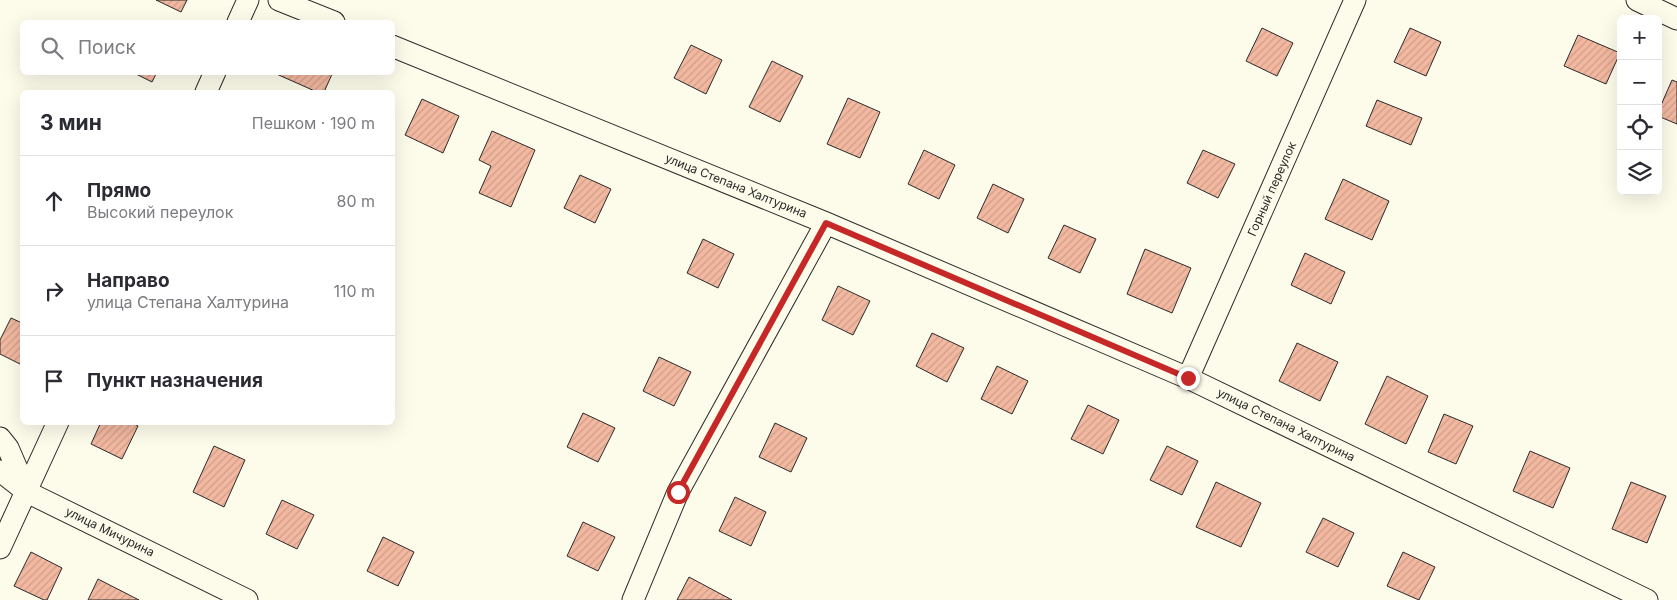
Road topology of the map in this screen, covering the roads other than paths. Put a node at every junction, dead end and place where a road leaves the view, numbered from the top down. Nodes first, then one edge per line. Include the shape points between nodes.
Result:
1 (248, 0) edge
2 (279, 0) edge
3 (1355, 0) edge
4 (1637, 0) edge
5 (1677, 19) edge
6 (239, 20) edge
7 (329, 20) edge
8 (395, 47) edge
9 (214, 75) edge
10 (207, 90) edge
11 (826, 223) junction
12 (1188, 378) junction
13 (57, 425) edge
14 (0, 438) edge
15 (0, 471) edge
16 (27, 492) junction
17 (0, 548) edge
18 (247, 600) edge
19 (633, 600) edge
20 (1647, 600) edge

1 - 6 street
2 - 7 street
3 - 12 street, Горный переулок
4 - 5 street
8 - 11 street, улица Степана Халтурина
9 - 10 street
11 - 12 street, улица Степана Халтурина
11 - 19 street via 678,492
12 - 20 street, улица Степана Халтурина
13 - 16 street
14 - 16 street via 8,448
15 - 16 street, улица Мичурина
16 - 17 street
16 - 18 street, улица Мичурина

